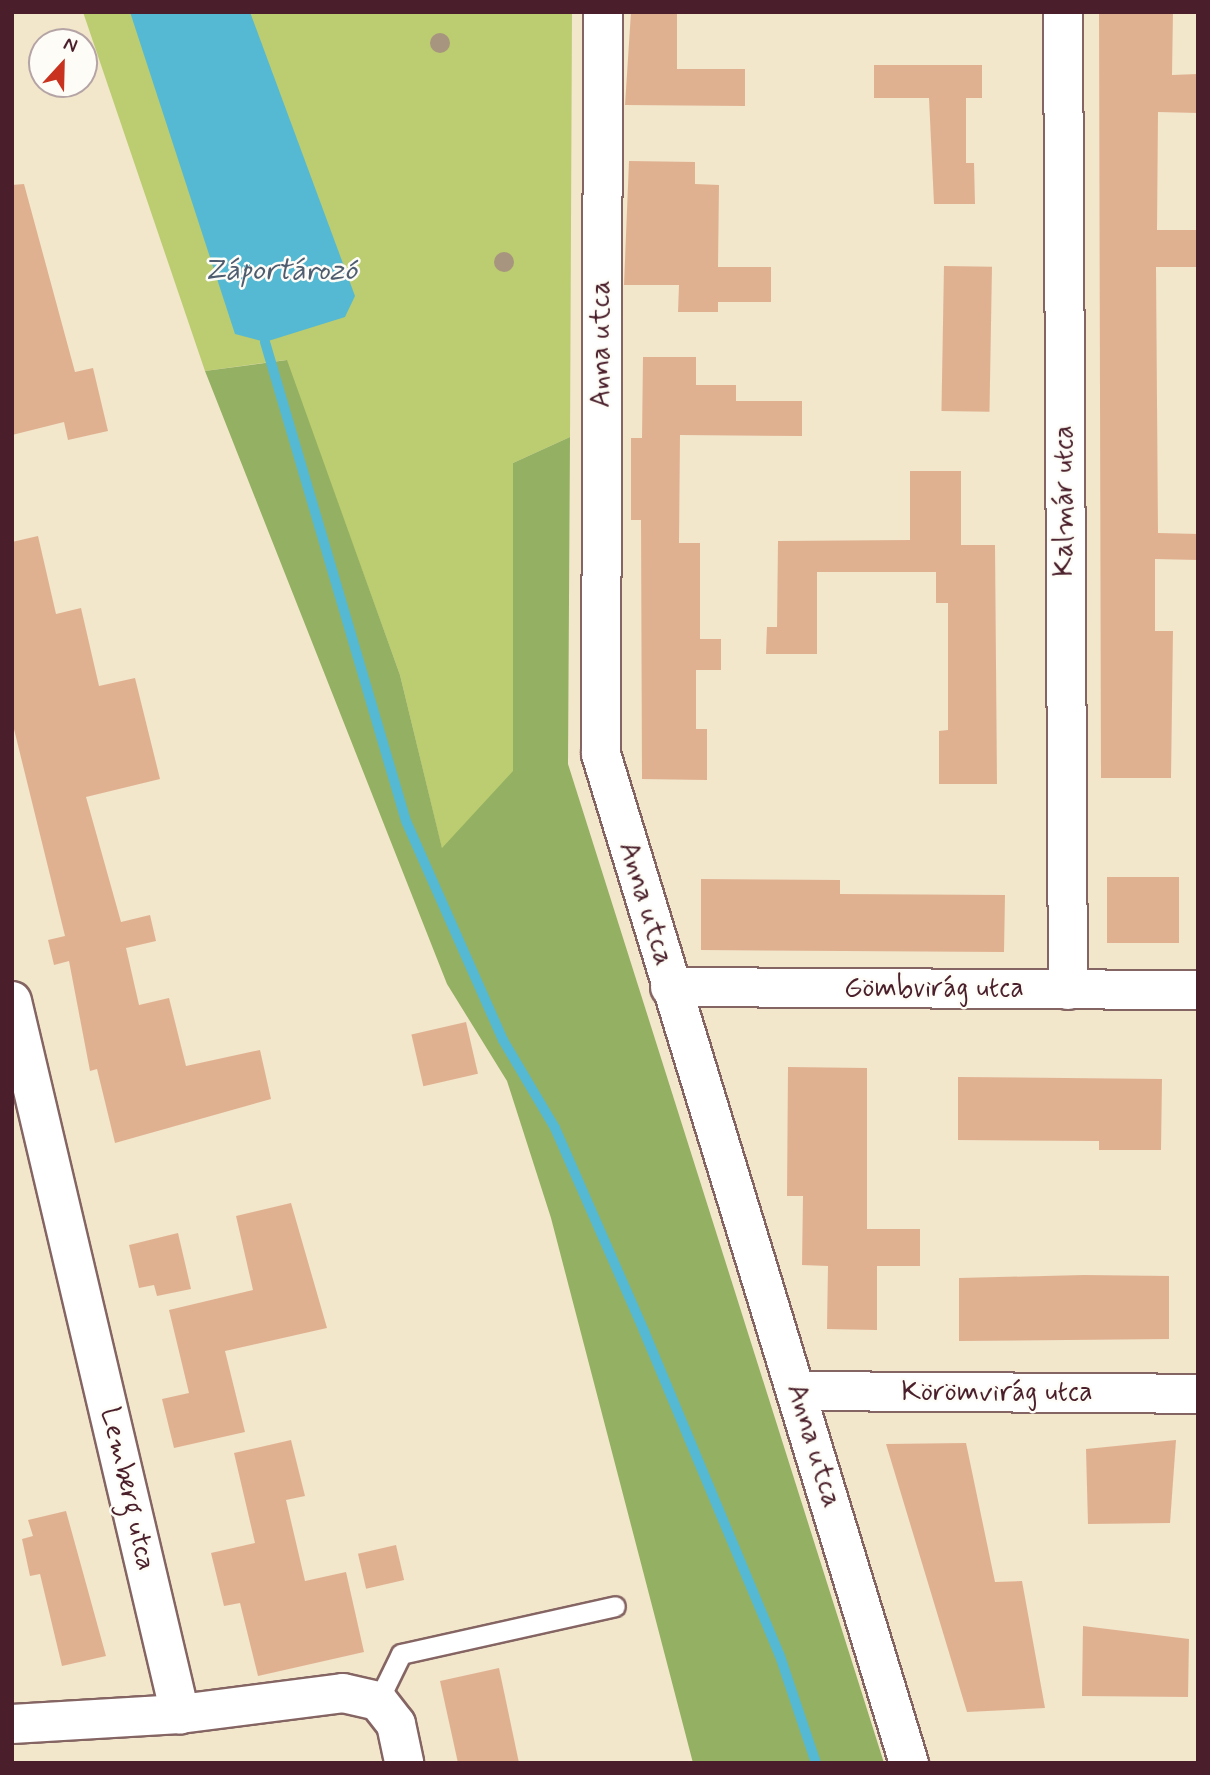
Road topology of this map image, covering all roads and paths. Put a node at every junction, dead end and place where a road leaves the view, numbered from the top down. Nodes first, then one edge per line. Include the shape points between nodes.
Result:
1 (603, 12) edge
2 (1063, 12) edge
3 (670, 987) junction
4 (1068, 990) junction
5 (1198, 990) edge
6 (12, 1001) edge
7 (797, 1391) junction
8 (1198, 1394) edge
9 (615, 1606) dead end
10 (378, 1701) junction
11 (180, 1714) junction
12 (12, 1724) edge
13 (404, 1763) edge
14 (909, 1763) edge

1 - 3 street, Anna utca via 601,754
2 - 4 street, Kalmár utca
3 - 4 street, Gömbvirág utca
3 - 7 street, Anna utca
4 - 5 street, Gömbvirág utca
6 - 11 street, Lemberg utca
7 - 8 street, Körömvirág utca
7 - 14 street, Anna utca
9 - 10 lane via 401,1654
10 - 11 street via 343,1693
10 - 13 street via 396,1724
11 - 12 street

